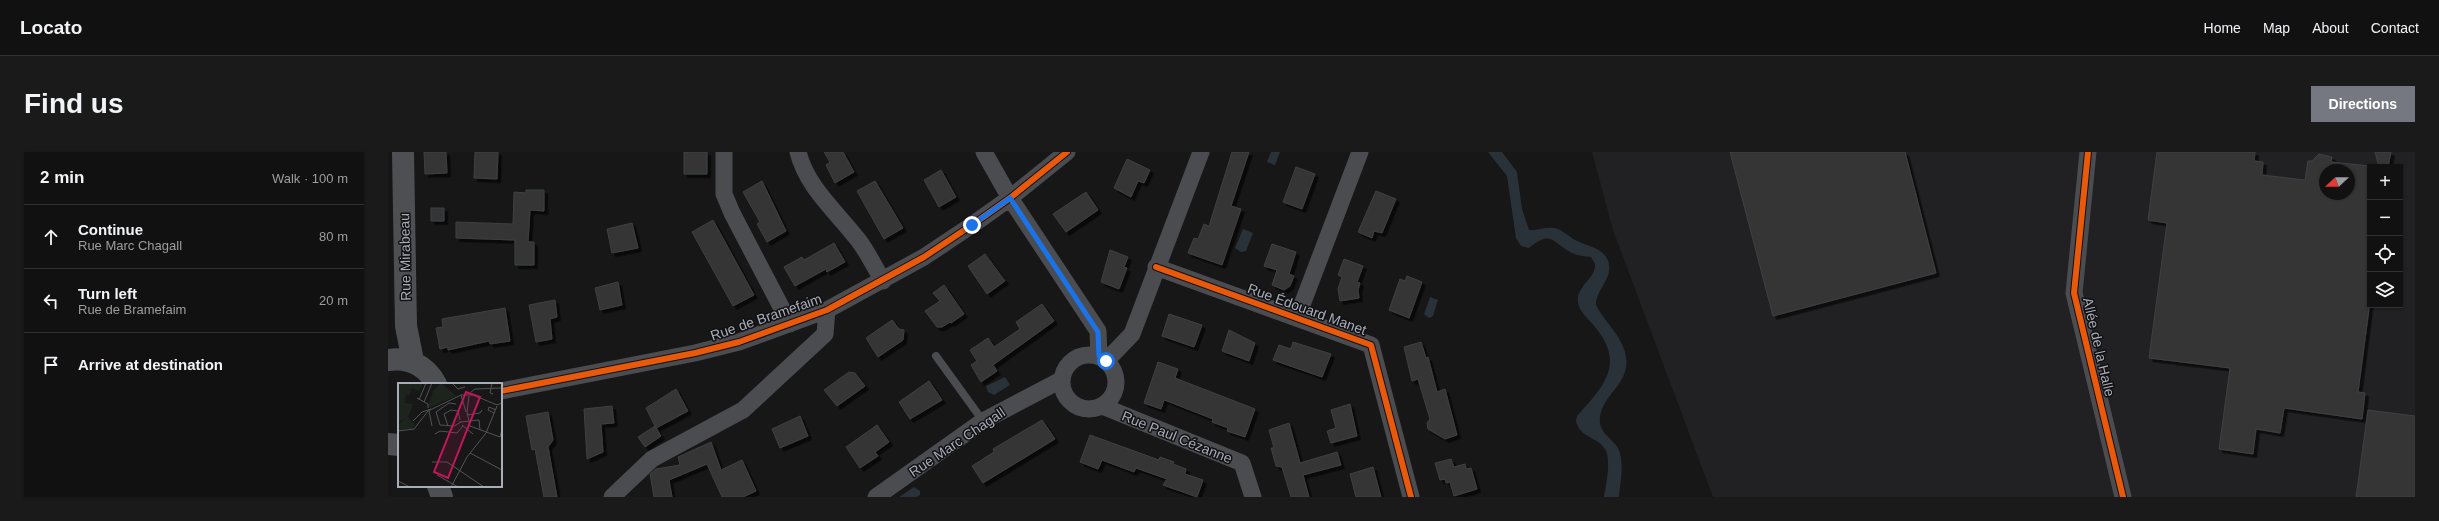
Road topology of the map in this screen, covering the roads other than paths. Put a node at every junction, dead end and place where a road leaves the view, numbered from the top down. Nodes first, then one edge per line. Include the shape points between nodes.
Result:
1 (403, 152) edge
2 (724, 152) edge
3 (798, 152) edge
4 (984, 152) edge
5 (1067, 152) edge
6 (1201, 152) edge
7 (1360, 152) edge
8 (2088, 152) edge
9 (1010, 198) junction
10 (1156, 267) junction
11 (883, 281) junction
12 (827, 310) junction
13 (1297, 318) junction
14 (790, 324) junction
15 (936, 356) dead end
16 (1103, 359) junction
17 (388, 360) edge
18 (412, 361) junction
19 (1061, 380) junction
20 (435, 383) edge
21 (502, 391) edge
22 (1102, 406) junction
23 (984, 421) junction
24 (388, 444) edge
25 (398, 445) edge
26 (438, 487) edge
27 (442, 497) edge
28 (612, 497) edge
29 (876, 497) edge
30 (1252, 497) edge
31 (1411, 497) edge
32 (2122, 497) edge

1 - 18 main road, Rue Mirabeau via 406,326
2 - 14 street via 724,194
3 - 11 street via 801,165 826,204 859,241
4 - 9 street
5 - 9 street, Rue de Bramefaim
6 - 10 street
7 - 13 street
8 - 32 street, Allée de la Halle via 2074,293
9 - 11 street, Rue de Bramefaim via 924,257
9 - 16 street via 1098,332
10 - 13 street, Rue Édouard Manet
10 - 16 street via 1132,334
11 - 12 street, Rue de Bramefaim
12 - 14 street, Rue de Bramefaim
12 - 28 street via 825,334 743,410 652,459
13 - 31 street, Rue Édouard Manet via 1371,345
14 - 21 street, Rue de Bramefaim via 695,353
15 - 23 lane
16 - 19 street via 1082,355 1068,364
16 - 22 street via 1115,376 1114,393
17 - 18 main road via 398,358
18 - 20 main road via 424,367
19 - 22 street via 1064,394 1074,405 1088,409
19 - 23 street, Rue Marc Chagall
22 - 30 street, Rue Paul Cézanne via 1242,463
23 - 29 street, Rue Marc Chagall
24 - 25 main road
26 - 27 main road

